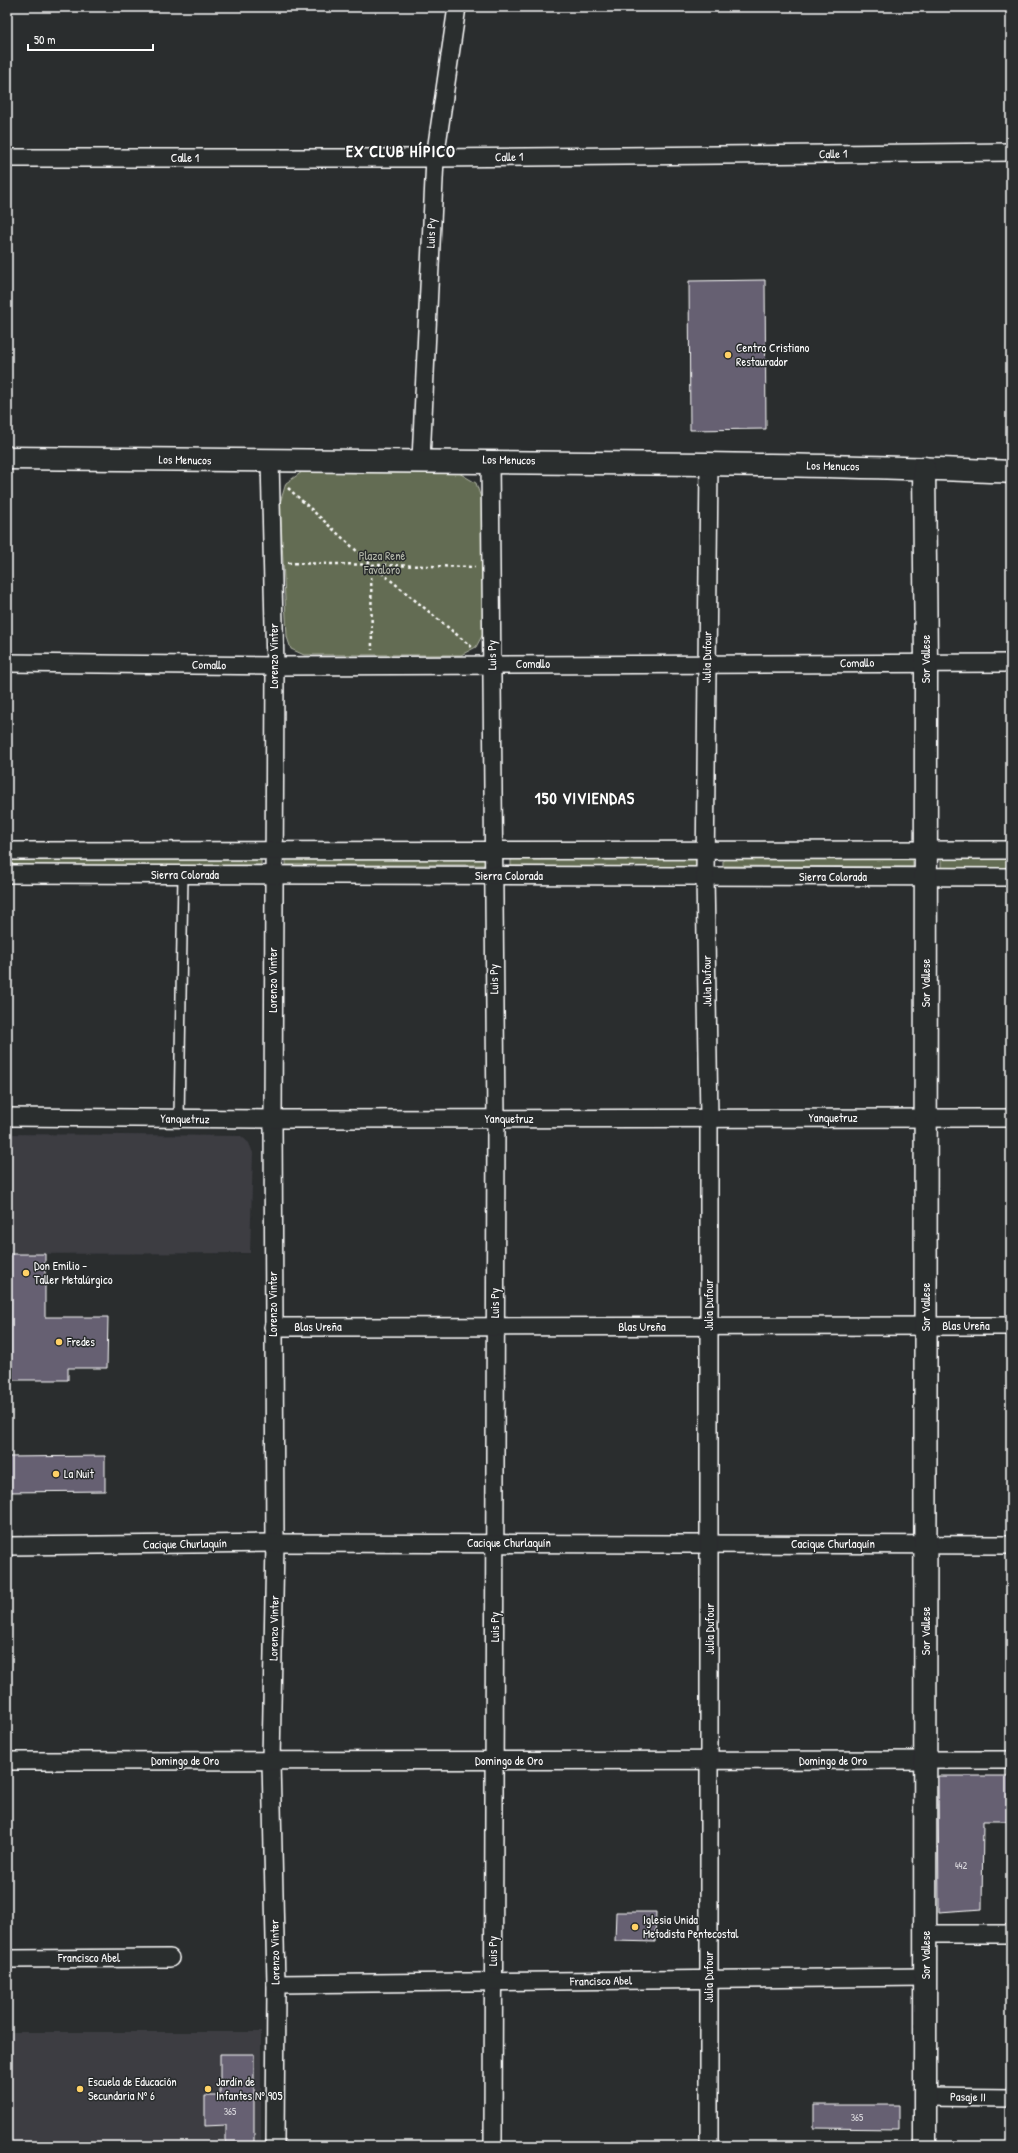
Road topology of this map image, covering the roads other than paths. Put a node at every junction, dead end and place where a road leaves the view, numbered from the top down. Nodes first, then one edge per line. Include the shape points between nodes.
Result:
1 (457, 7) edge
2 (1011, 152) edge
3 (7, 158) edge
4 (435, 158) junction
5 (7, 458) edge
6 (421, 460) junction
7 (490, 460) junction
8 (270, 461) junction
9 (709, 464) junction
10 (924, 468) junction
11 (1011, 472) edge
12 (926, 662) junction
13 (1011, 662) edge
14 (7, 663) edge
15 (492, 664) junction
16 (707, 664) junction
17 (275, 666) junction
18 (275, 850) junction
19 (493, 850) junction
20 (705, 850) junction
21 (926, 850) junction
22 (1011, 850) edge
23 (7, 851) edge
24 (7, 874) edge
25 (183, 875) junction
26 (274, 875) junction
27 (493, 876) junction
28 (705, 876) junction
29 (926, 877) junction
30 (1011, 877) edge
31 (7, 1117) edge
32 (179, 1118) junction
33 (710, 1118) junction
34 (926, 1118) junction
35 (1011, 1118) edge
36 (273, 1119) junction
37 (496, 1119) junction
38 (926, 1326) junction
39 (1011, 1326) edge
40 (273, 1327) junction
41 (495, 1327) junction
42 (709, 1327) junction
43 (275, 1543) junction
44 (496, 1543) junction
45 (710, 1544) junction
46 (927, 1544) junction
47 (1011, 1545) edge
48 (7, 1546) edge
49 (926, 1760) junction
50 (1011, 1760) edge
51 (7, 1761) edge
52 (494, 1761) junction
53 (709, 1761) junction
54 (271, 1762) junction
55 (926, 1934) junction
56 (1011, 1934) edge
57 (170, 1958) dead end
58 (7, 1959) edge
59 (926, 1977) junction
60 (709, 1979) junction
61 (493, 1982) junction
62 (276, 1984) junction
63 (925, 2097) junction
64 (1011, 2098) edge
65 (275, 2146) edge
66 (493, 2146) edge
67 (709, 2146) edge
68 (925, 2146) edge

1 - 4 street, Luis Py
2 - 4 street, Calle 1
3 - 4 street, Calle 1
4 - 6 street, Luis Py
5 - 8 street, Los Menucos
6 - 7 street, Los Menucos
6 - 8 street, Los Menucos
7 - 9 street, Los Menucos
7 - 15 street, Luis Py
8 - 17 street, Lorenzo Vinter
9 - 10 street, Los Menucos
9 - 16 street, Julia Dufour
10 - 11 street, Los Menucos
10 - 12 street, Sor Vallese
12 - 13 street, Comallo
12 - 16 street, Comallo
12 - 21 street, Sor Vallese
14 - 17 street, Comallo
15 - 16 street, Comallo
15 - 17 street, Comallo
15 - 19 street, Luis Py
16 - 20 street, Julia Dufour
17 - 18 street, Lorenzo Vinter
18 - 19 street, Sierra Colorada
18 - 23 street, Sierra Colorada
18 - 26 street, Lorenzo Vinter
19 - 20 street, Sierra Colorada
19 - 27 street, Luis Py
20 - 21 street, Sierra Colorada
20 - 28 street, Julia Dufour
21 - 22 street, Sierra Colorada
21 - 29 street, Sor Vallese
24 - 25 street, Sierra Colorada
25 - 26 street, Sierra Colorada
25 - 32 lane
26 - 27 street, Sierra Colorada
26 - 36 street, Lorenzo Vinter
27 - 28 street, Sierra Colorada
27 - 37 street, Luis Py
28 - 29 street, Sierra Colorada
28 - 33 street, Julia Dufour
29 - 30 street, Sierra Colorada
29 - 34 street, Sor Vallese
31 - 32 street, Yanquetruz
32 - 36 street, Yanquetruz
33 - 34 street, Yanquetruz
33 - 37 street, Yanquetruz
33 - 42 street, Julia Dufour
34 - 35 street, Yanquetruz
34 - 38 street, Sor Vallese
36 - 37 street, Yanquetruz
36 - 40 street, Lorenzo Vinter
37 - 41 street, Luis Py
38 - 39 street, Blas Ureña
38 - 42 street, Blas Ureña
38 - 46 street, Sor Vallese
40 - 41 street, Blas Ureña
40 - 43 street, Lorenzo Vinter
41 - 42 street, Blas Ureña
41 - 44 street, Luis Py
42 - 45 street, Julia Dufour
43 - 44 street, Cacique Churlaquín
43 - 48 street, Cacique Churlaquín
43 - 54 street, Lorenzo Vinter
44 - 45 street, Cacique Churlaquín
44 - 52 street, Luis Py
45 - 46 street, Cacique Churlaquín
45 - 53 street, Julia Dufour
46 - 47 street, Cacique Churlaquín
46 - 49 street, Sor Vallese
49 - 50 street, Domingo de Oro
49 - 53 street, Domingo de Oro
49 - 55 street, Sor Vallese
51 - 54 street, Domingo de Oro
52 - 53 street, Domingo de Oro
52 - 54 street, Domingo de Oro
52 - 61 street, Luis Py
53 - 60 street, Julia Dufour
54 - 62 street, Lorenzo Vinter
55 - 56 street
55 - 59 street, Sor Vallese
57 - 58 street, Francisco Abel
59 - 60 street, Francisco Abel
59 - 63 street, Sor Vallese
60 - 61 street, Francisco Abel
60 - 67 street, Julia Dufour
61 - 62 street, Francisco Abel
61 - 66 street, Luis Py
62 - 65 street, Lorenzo Vinter
63 - 64 street, Pasaje II
63 - 68 street, Sor Vallese

